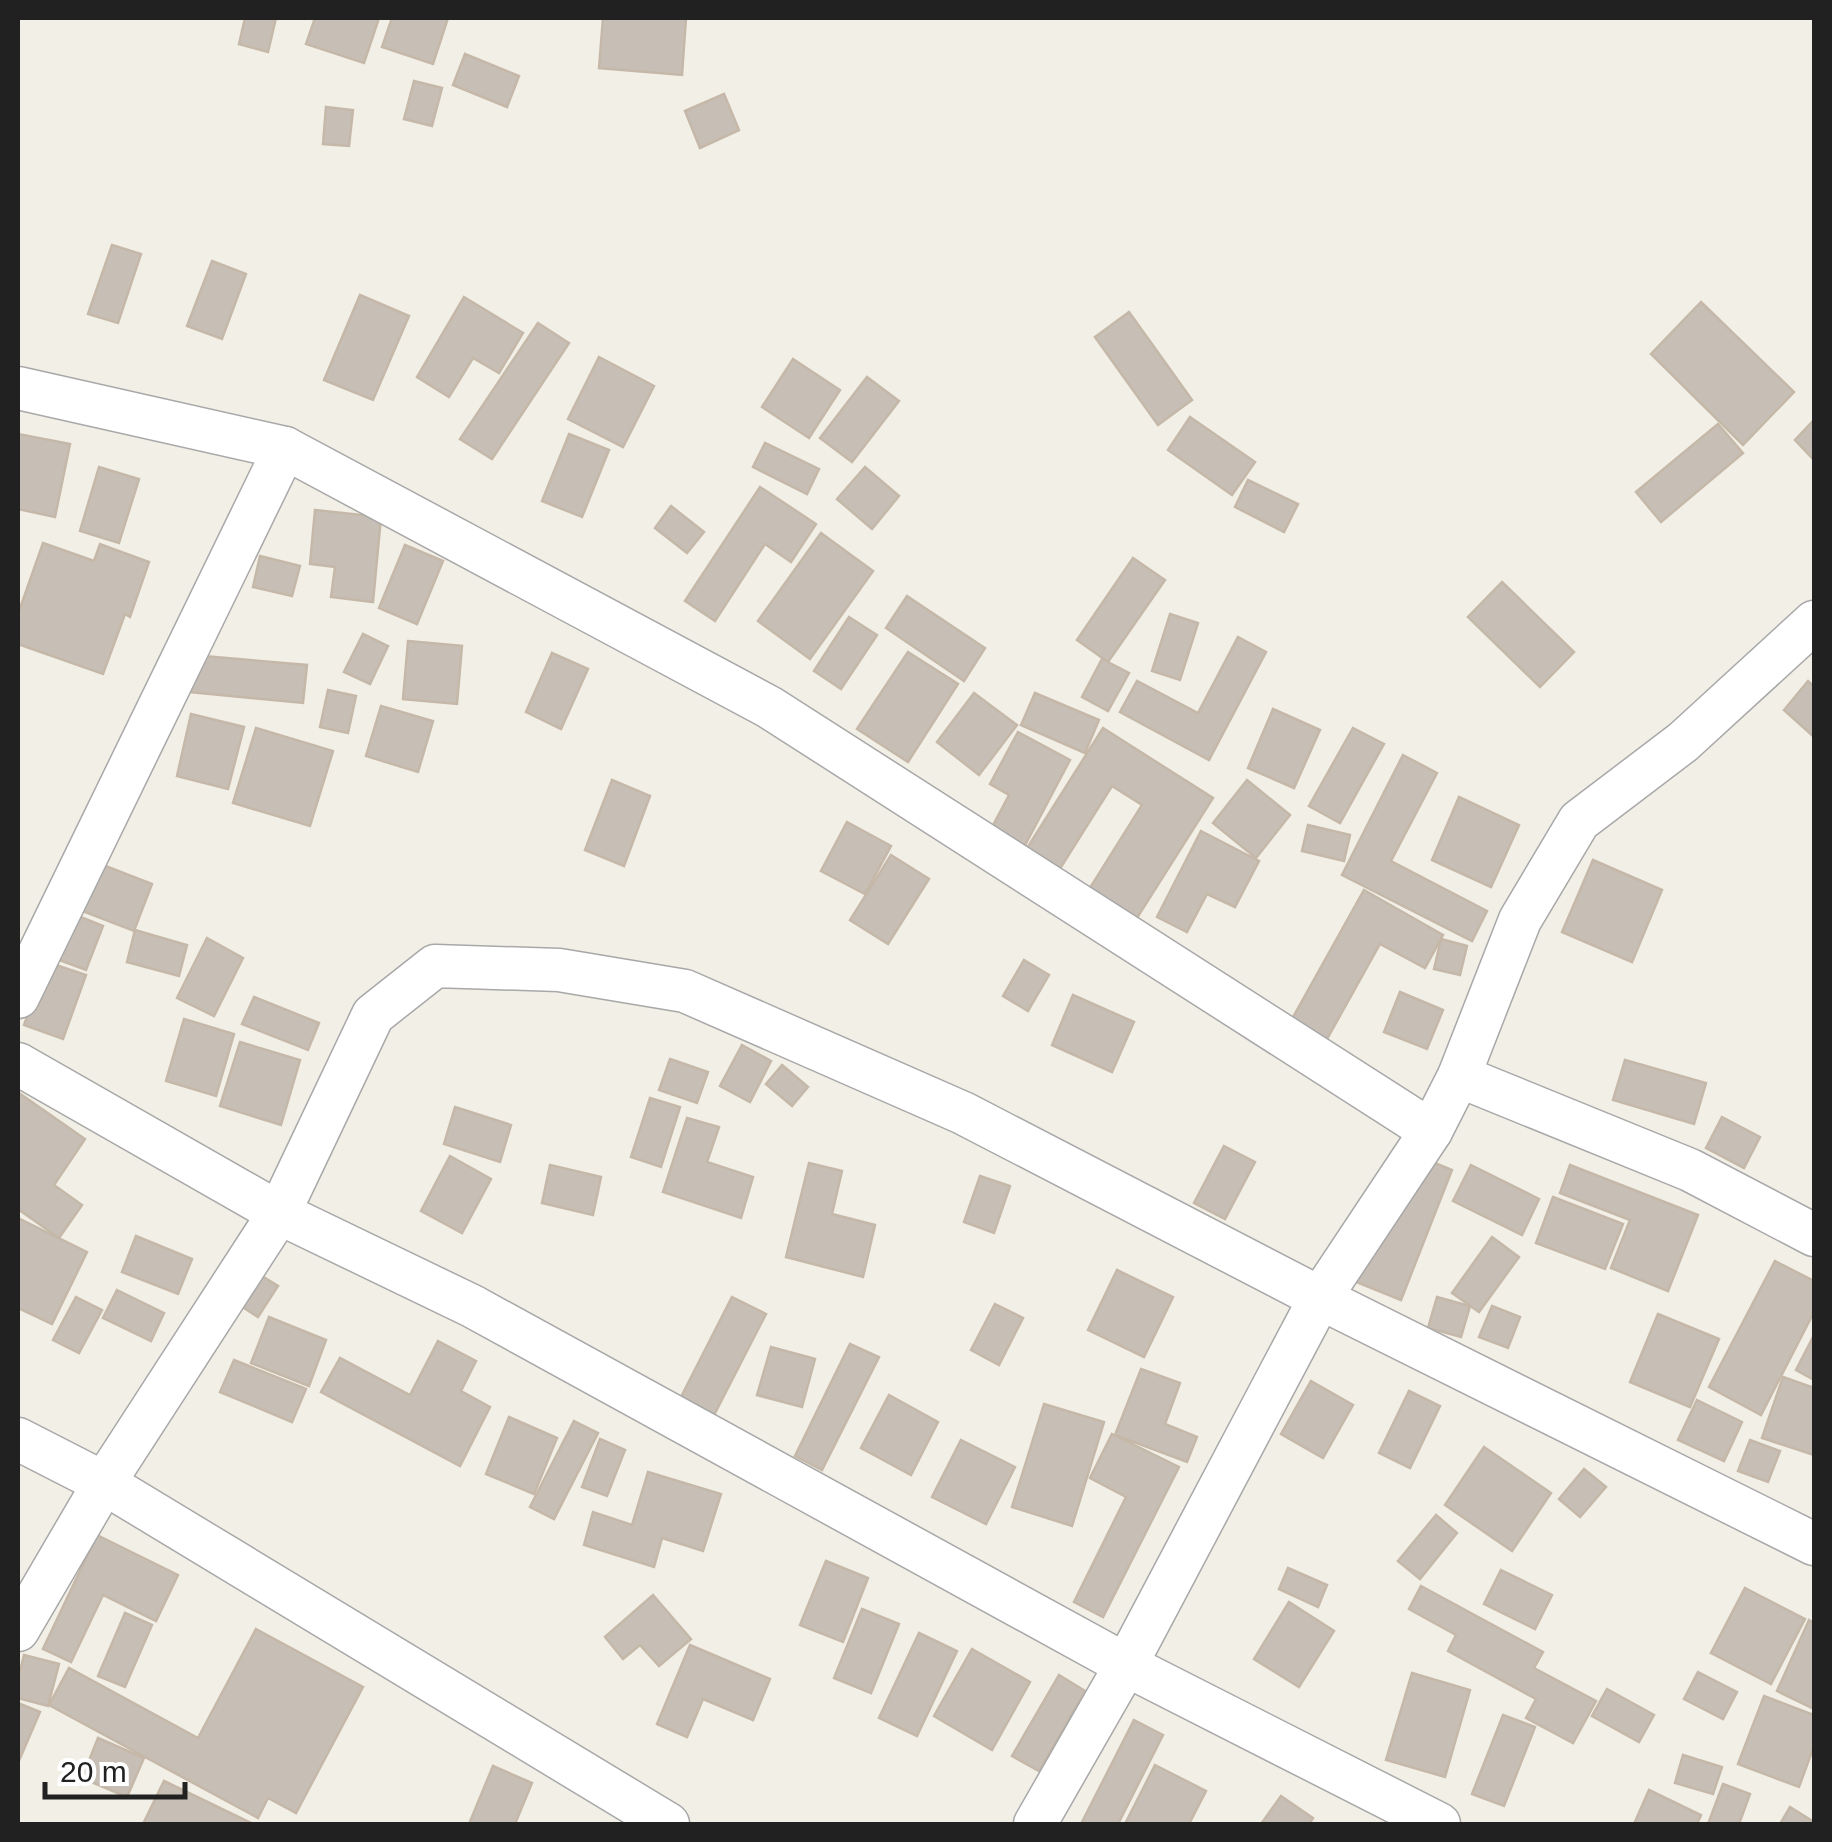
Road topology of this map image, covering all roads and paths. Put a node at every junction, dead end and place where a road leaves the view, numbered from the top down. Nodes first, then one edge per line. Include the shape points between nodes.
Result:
1 (18, 388) edge
2 (285, 448) junction
3 (1814, 622) edge
4 (18, 997) edge
5 (18, 1064) edge
6 (1459, 1076) junction
7 (1431, 1130) junction
8 (280, 1212) junction
9 (1814, 1236) edge
10 (1320, 1298) junction
11 (18, 1439) edge
12 (104, 1483) junction
13 (1814, 1544) edge
14 (18, 1630) edge
15 (1126, 1665) junction
16 (668, 1824) edge
17 (1034, 1824) edge
18 (1439, 1824) edge

1 - 2 street
2 - 4 street
2 - 7 street via 769,706
3 - 6 street via 1683,742 1579,821 1520,920
5 - 8 street
6 - 7 street
6 - 9 street via 1690,1170
7 - 10 street
8 - 10 street via 373,1015 435,966 559,970 703,998 963,1114
8 - 12 street
8 - 15 street via 472,1306
10 - 13 street
10 - 15 street
11 - 12 street
12 - 14 street
12 - 16 street
15 - 17 street
15 - 18 street

